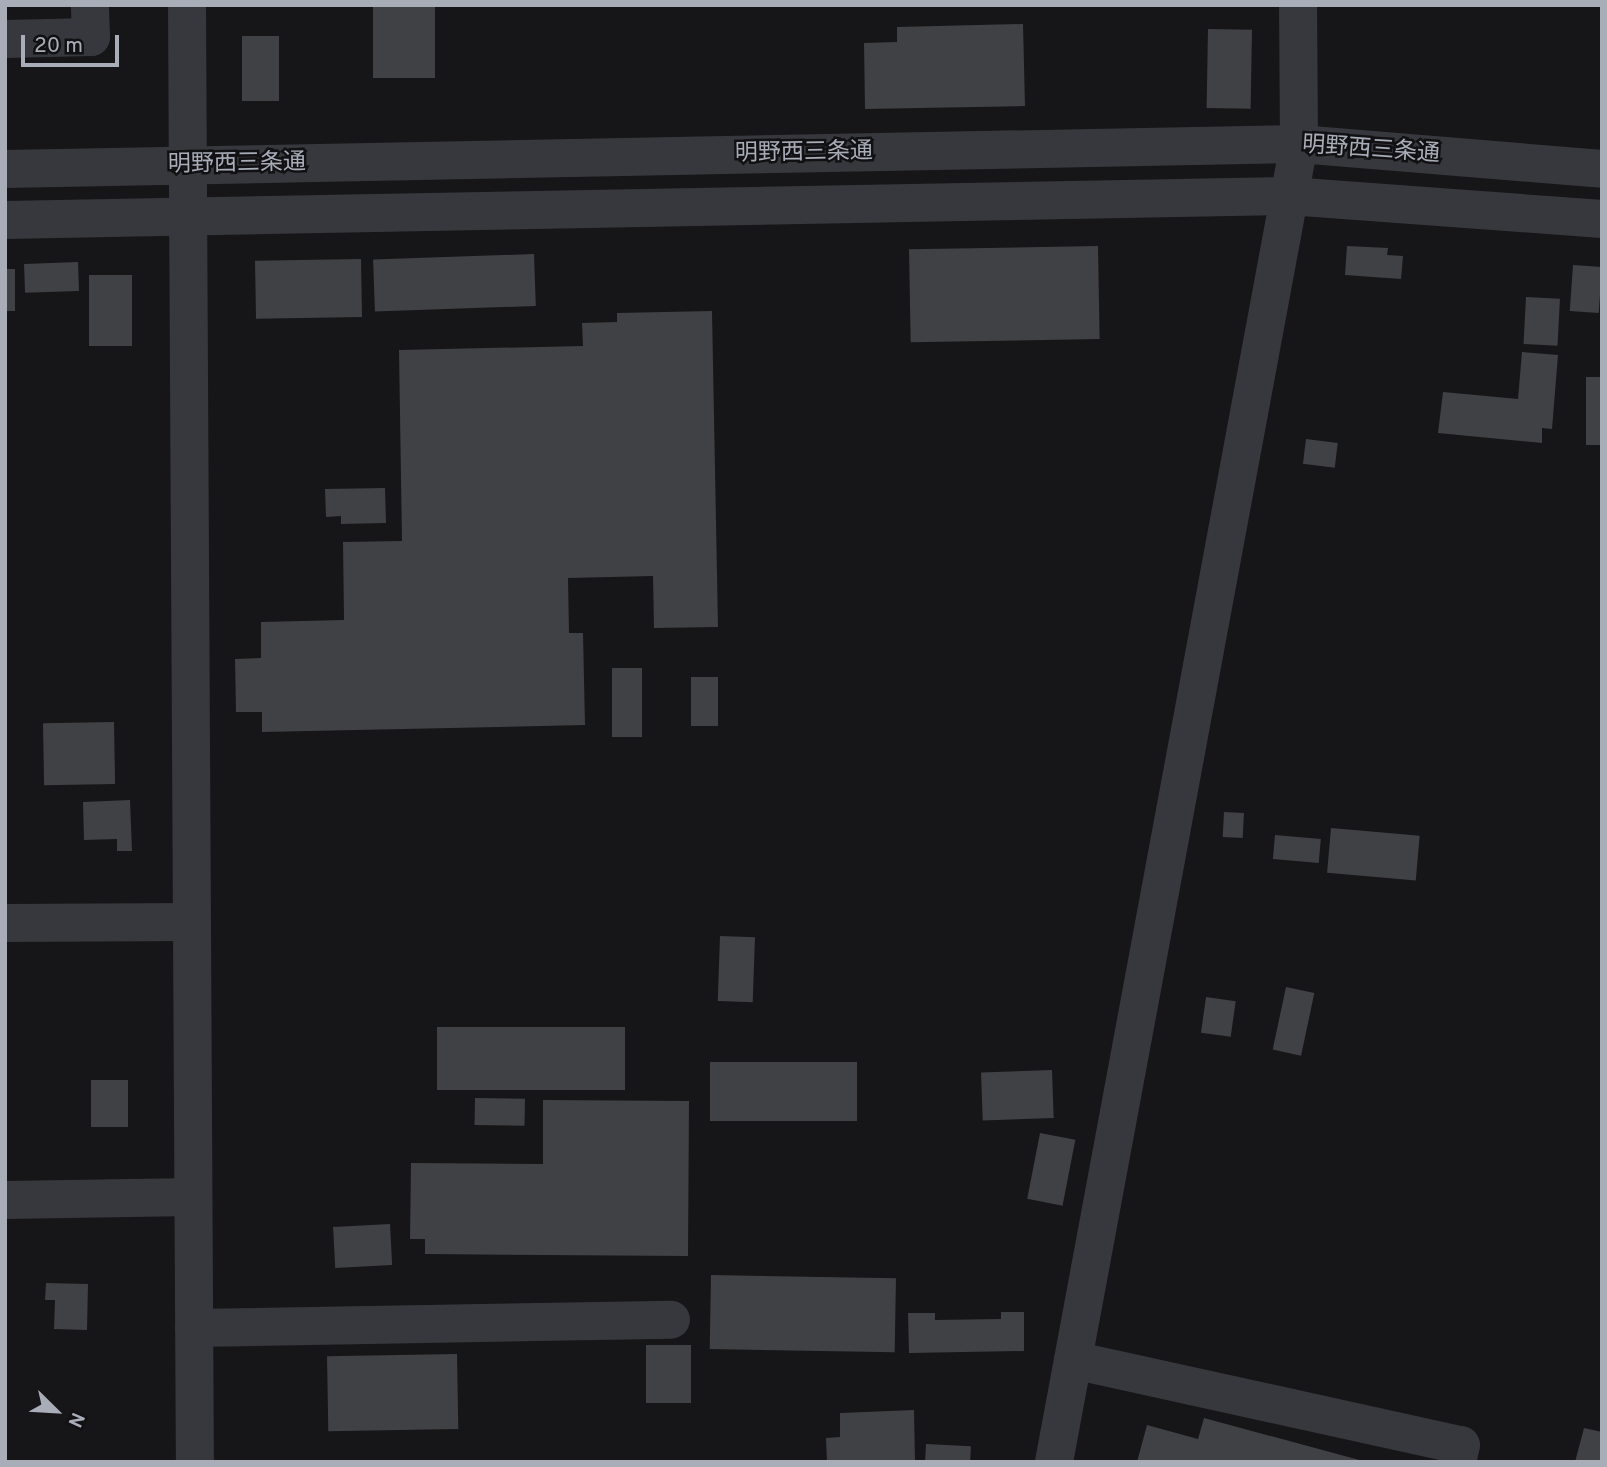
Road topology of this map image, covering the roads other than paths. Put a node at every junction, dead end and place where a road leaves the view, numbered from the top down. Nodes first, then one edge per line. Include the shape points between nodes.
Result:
1 (90, 5) edge
2 (187, 5) edge
3 (1298, 5) edge
4 (5, 39) edge
5 (1299, 144) junction
6 (189, 166) junction
7 (5, 169) edge
8 (1602, 169) edge
9 (1289, 197) junction
10 (189, 216) junction
11 (1602, 219) edge
12 (5, 220) edge
13 (192, 922) junction
14 (5, 923) edge
15 (193, 1198) junction
16 (5, 1200) edge
17 (671, 1320) dead end
18 (194, 1328) junction
19 (1073, 1360) junction
20 (195, 1462) edge
21 (1054, 1462) edge
22 (1457, 1462) edge

1 - 4 street via 91,37
2 - 6 street
3 - 5 street
5 - 6 street, 明野西三条通
5 - 8 street, 明野西三条通
5 - 9 street
6 - 7 street, 明野西三条通
6 - 10 street
9 - 10 street
9 - 11 street
9 - 19 street
10 - 12 street
10 - 13 street
13 - 14 street
13 - 15 street
15 - 16 street
15 - 18 street
17 - 18 street
18 - 20 street
19 - 21 street
19 - 22 street via 1461,1445

